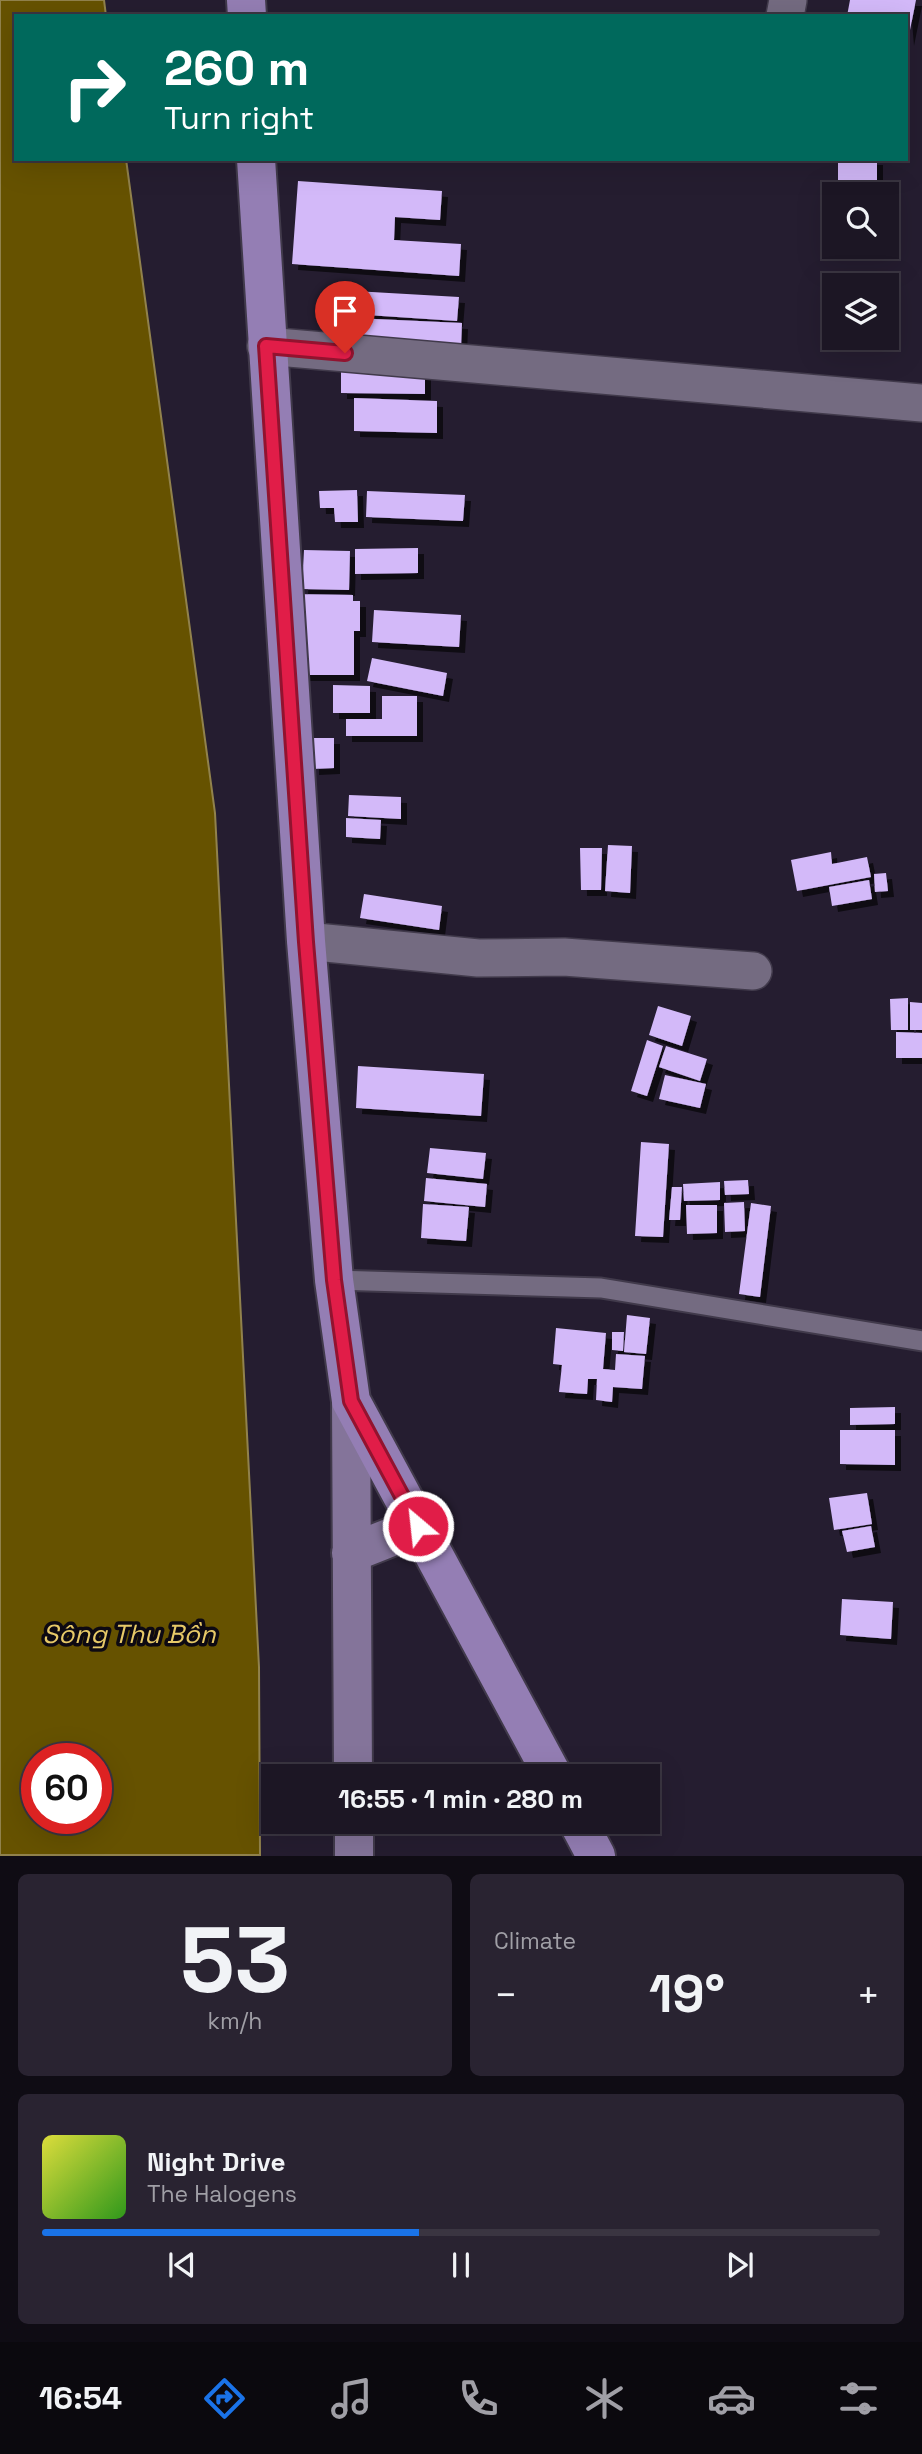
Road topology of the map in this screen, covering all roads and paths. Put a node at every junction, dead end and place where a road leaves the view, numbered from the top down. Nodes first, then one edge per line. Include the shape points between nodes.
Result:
1 (256, 161) edge
2 (266, 346) junction
3 (922, 403) edge
4 (306, 942) junction
5 (753, 971) dead end
6 (334, 1280) junction
7 (922, 1341) edge
8 (351, 1401) junction
9 (418, 1526) junction
10 (351, 1553) junction
11 (353, 1764) edge
12 (547, 1764) edge
13 (354, 1834) edge
14 (584, 1834) edge
15 (354, 1856) edge
16 (596, 1856) edge

1 - 2 main road
2 - 3 street
2 - 4 main road
4 - 5 street via 478,958 564,957
4 - 6 main road
6 - 7 lane via 601,1289
6 - 8 main road
8 - 9 main road
8 - 10 street
9 - 10 street
9 - 12 main road
10 - 11 street
13 - 15 street
14 - 16 main road

